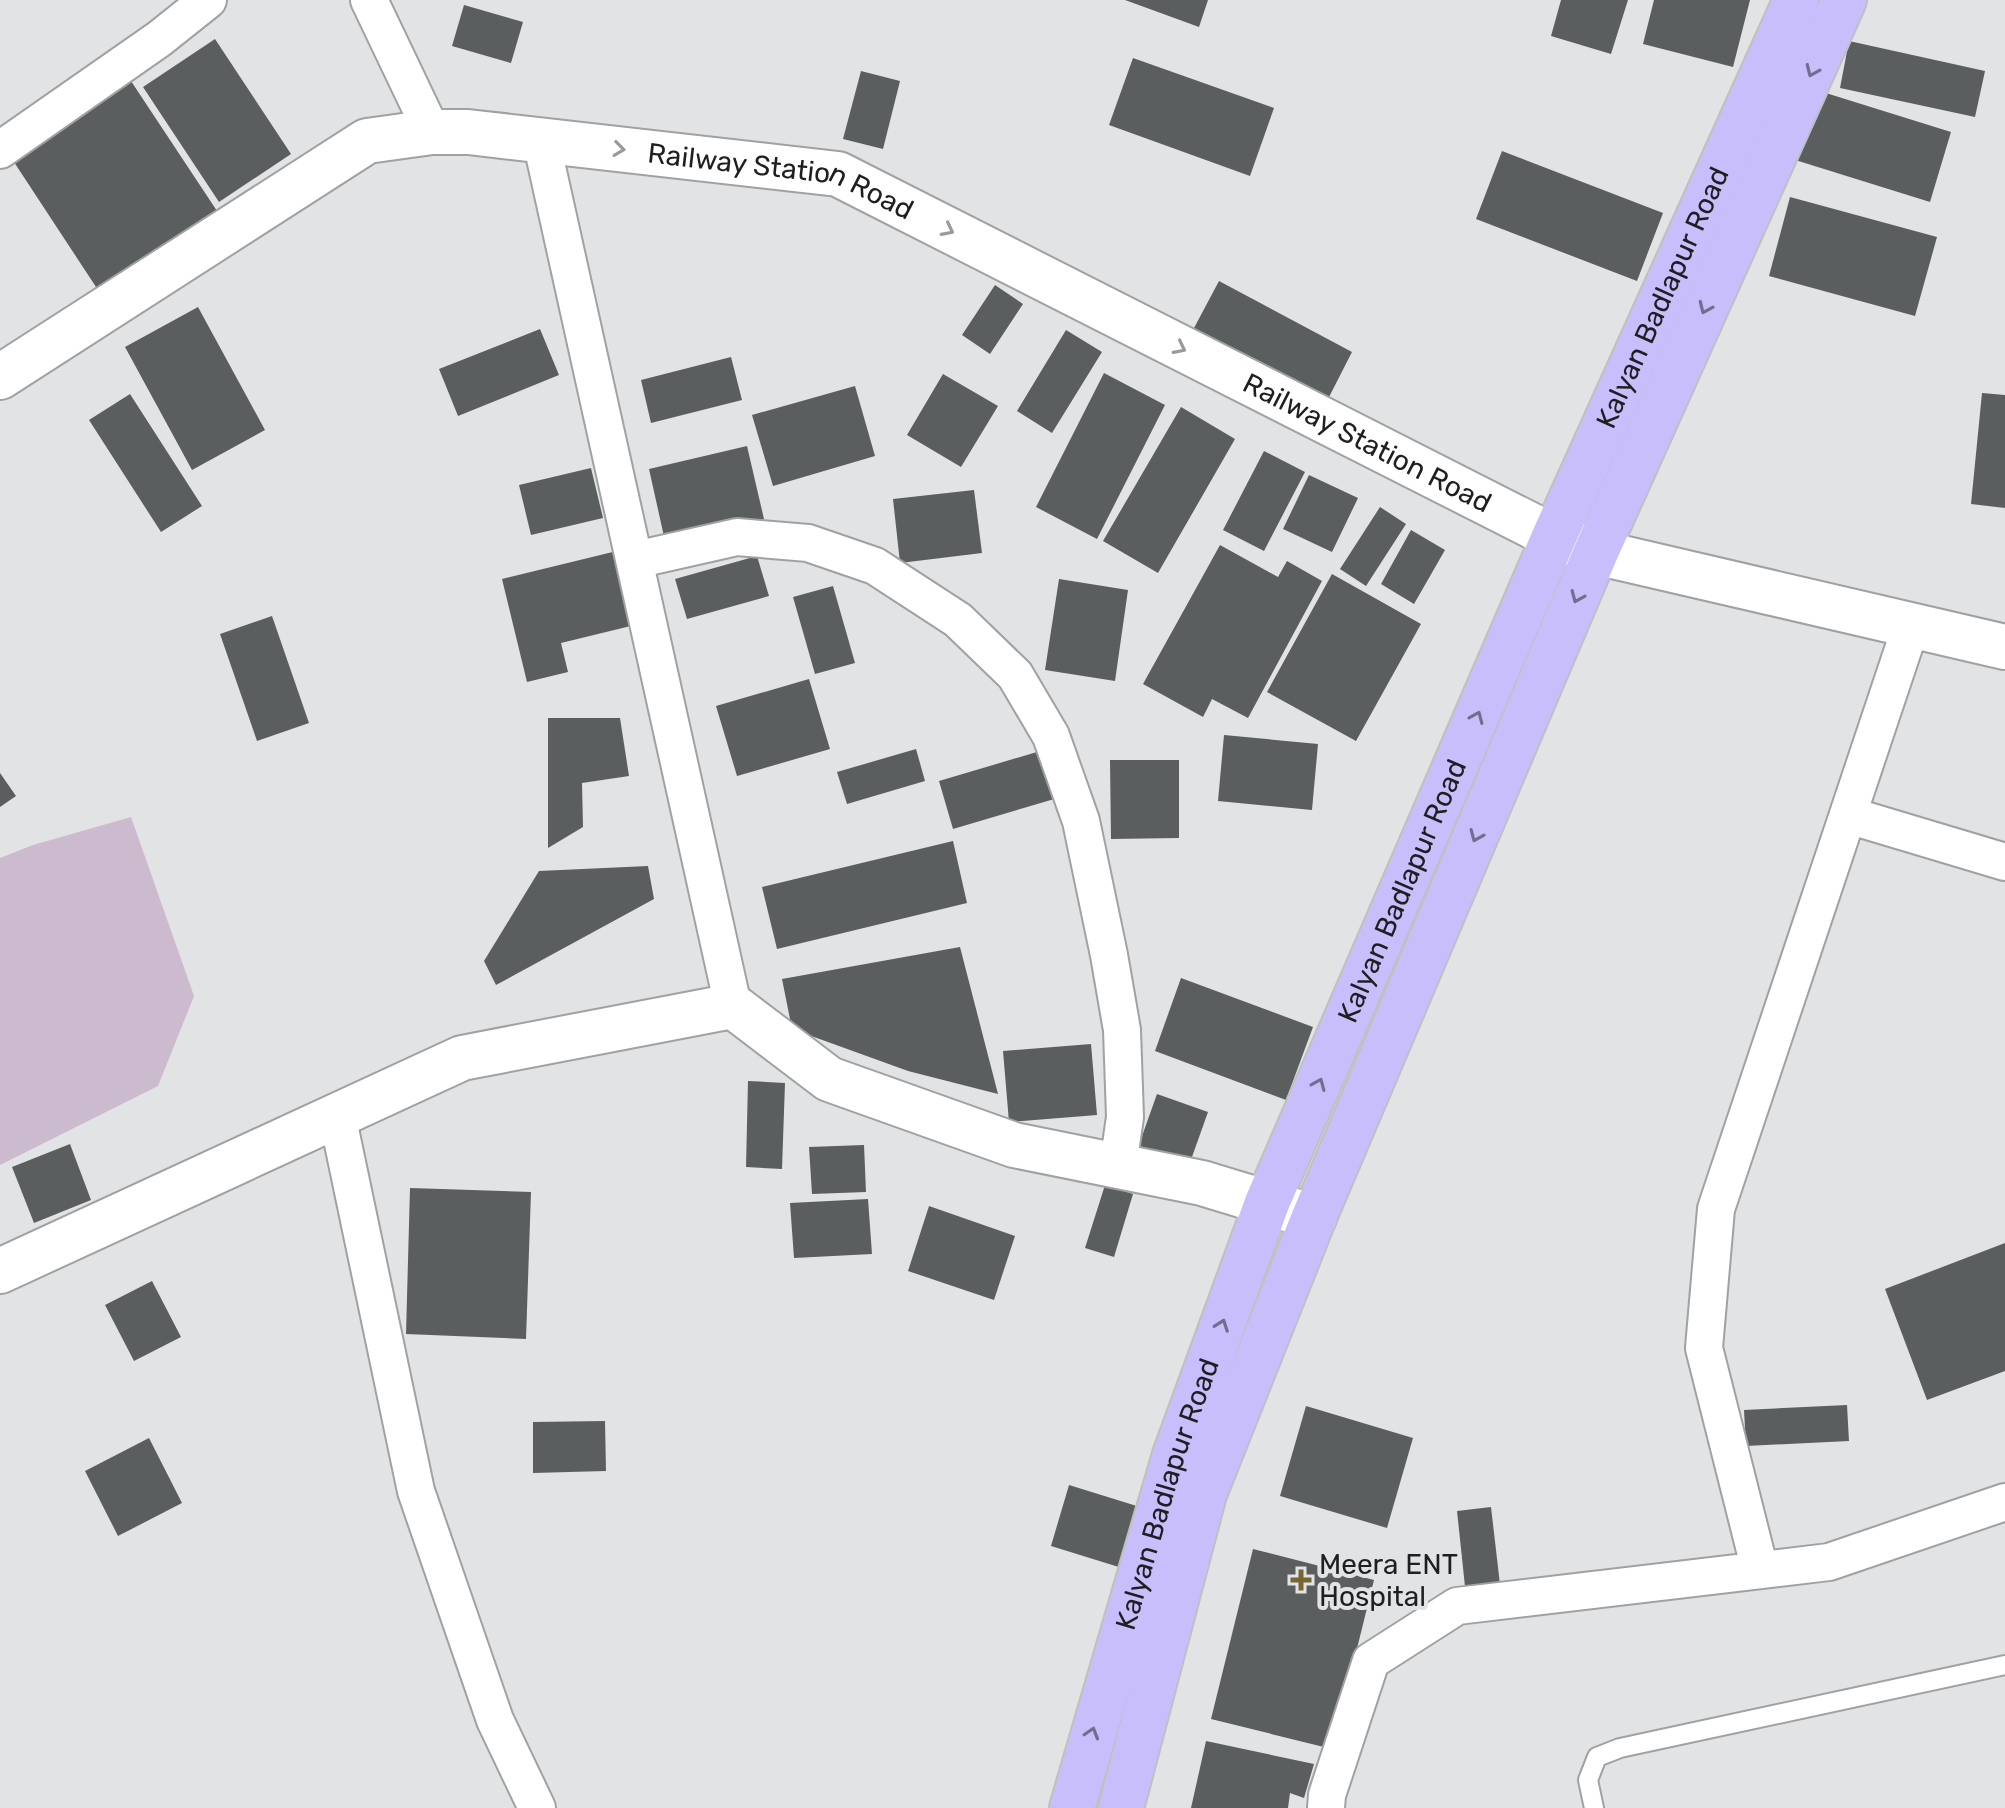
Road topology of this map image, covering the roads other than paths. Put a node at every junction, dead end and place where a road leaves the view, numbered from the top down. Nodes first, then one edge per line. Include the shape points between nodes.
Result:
1 (208, 0) edge
2 (369, 0) edge
3 (1796, 0) edge
4 (1844, 0) edge
5 (432, 132) junction
6 (541, 140) junction
7 (0, 150) edge
8 (0, 377) edge
9 (1554, 537) junction
10 (1596, 552) junction
11 (635, 560) junction
12 (1911, 626) junction
13 (2005, 647) edge
14 (1848, 815) junction
15 (2005, 862) edge
16 (733, 1006) junction
17 (337, 1115) junction
18 (1118, 1166) junction
19 (1267, 1203) junction
20 (1314, 1217) junction
21 (0, 1271) edge
22 (2005, 1502) edge
23 (1760, 1570) junction
24 (2005, 1665) edge
25 (537, 1808) edge
26 (1072, 1808) edge
27 (1121, 1808) edge
28 (1326, 1808) edge
29 (1594, 1808) edge

1 - 7 street
2 - 5 street
3 - 9 main road, Kalyan Badlapur Road
4 -> 10 main road, Kalyan Badlapur Road
5 - 6 street, Railway Station Road
5 - 8 street, Railway Station Road via 367,141
6 -> 9 street, Railway Station Road via 838,174
6 - 11 street
9 - 10 street, Railway Station Road
19 -> 9 main road, Kalyan Badlapur Road
10 - 12 street, Railway Station Road
10 -> 20 main road, Kalyan Badlapur Road
11 - 16 street
11 - 18 street via 737,537 808,543 875,566 958,620 1015,675 1051,736 1081,821 1122,1030 1125,1117
12 - 13 street, Railway Station Road
12 - 14 street
14 - 15 street
14 - 23 street via 1716,1209 1704,1348
16 - 17 street via 462,1058
16 - 18 street via 829,1079 1014,1145
17 - 21 street
17 - 25 street via 416,1491 495,1720
18 - 19 street
19 - 20 street
26 -> 19 main road, Kalyan Badlapur Road via 1175,1455
20 - 27 main road, Kalyan Badlapur Road via 1204,1494
22 - 23 street via 1829,1562
23 - 28 street via 1457,1606 1371,1661
24 - 29 lane via 1620,1748 1597,1757 1588,1780

